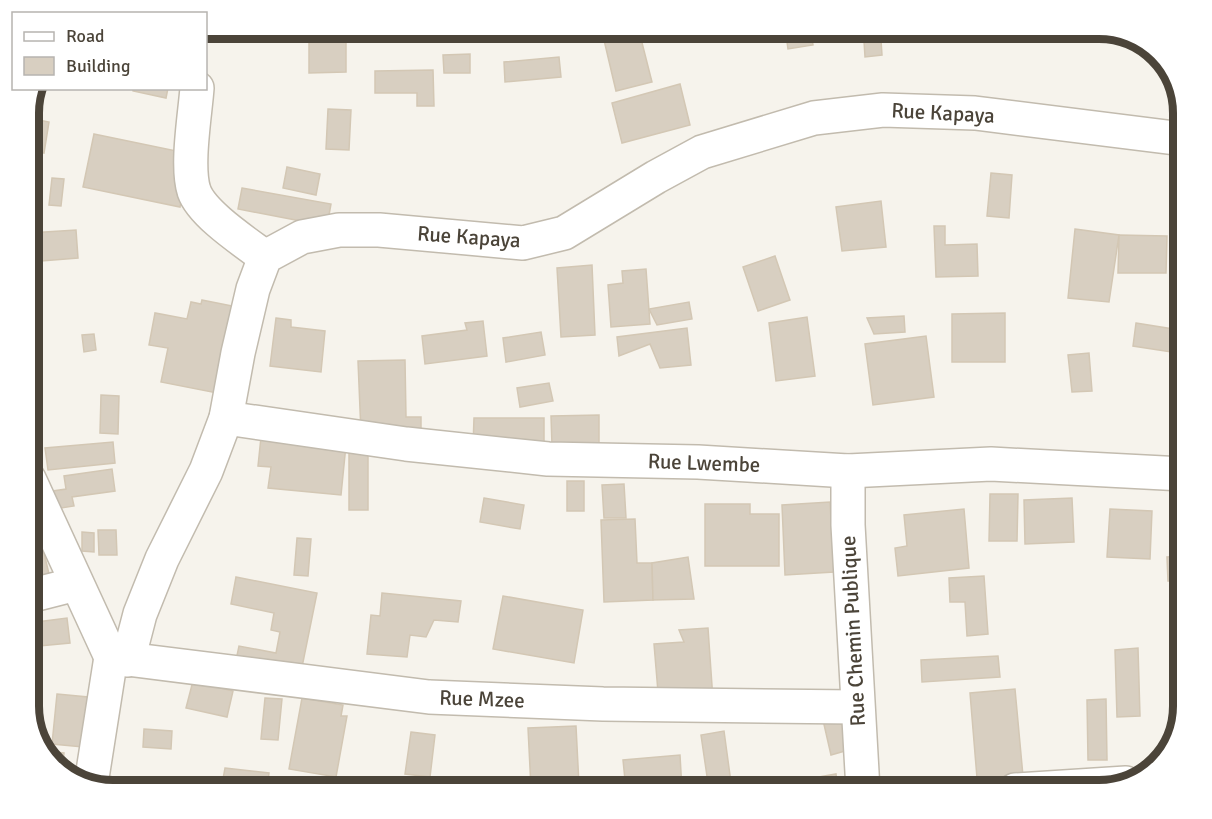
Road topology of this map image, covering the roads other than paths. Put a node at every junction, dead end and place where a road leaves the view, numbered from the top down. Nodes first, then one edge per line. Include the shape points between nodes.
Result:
1 (197, 90) edge
2 (1173, 138) edge
3 (265, 257) junction
4 (226, 418) junction
5 (848, 471) junction
6 (1173, 473) edge
7 (39, 501) edge
8 (76, 584) junction
9 (39, 593) edge
10 (119, 659) junction
11 (856, 707) junction
12 (93, 777) edge
13 (862, 780) edge

1 - 3 street via 192,155 194,191 208,211
2 - 3 street, Rue Kapaya via 975,113 883,110 825,117 702,152 564,233 523,243 339,230 302,237
3 - 4 street via 240,342
4 - 5 street, Rue Lwembe via 406,444 548,459
4 - 10 street via 206,471
5 - 6 street, Rue Lwembe via 991,464
5 - 11 street, Rue Chemin Publique
7 - 8 street
8 - 9 street
8 - 10 street
10 - 11 street, Rue Mzee via 429,697
10 - 12 street
11 - 13 street, Rue Chemin Publique

